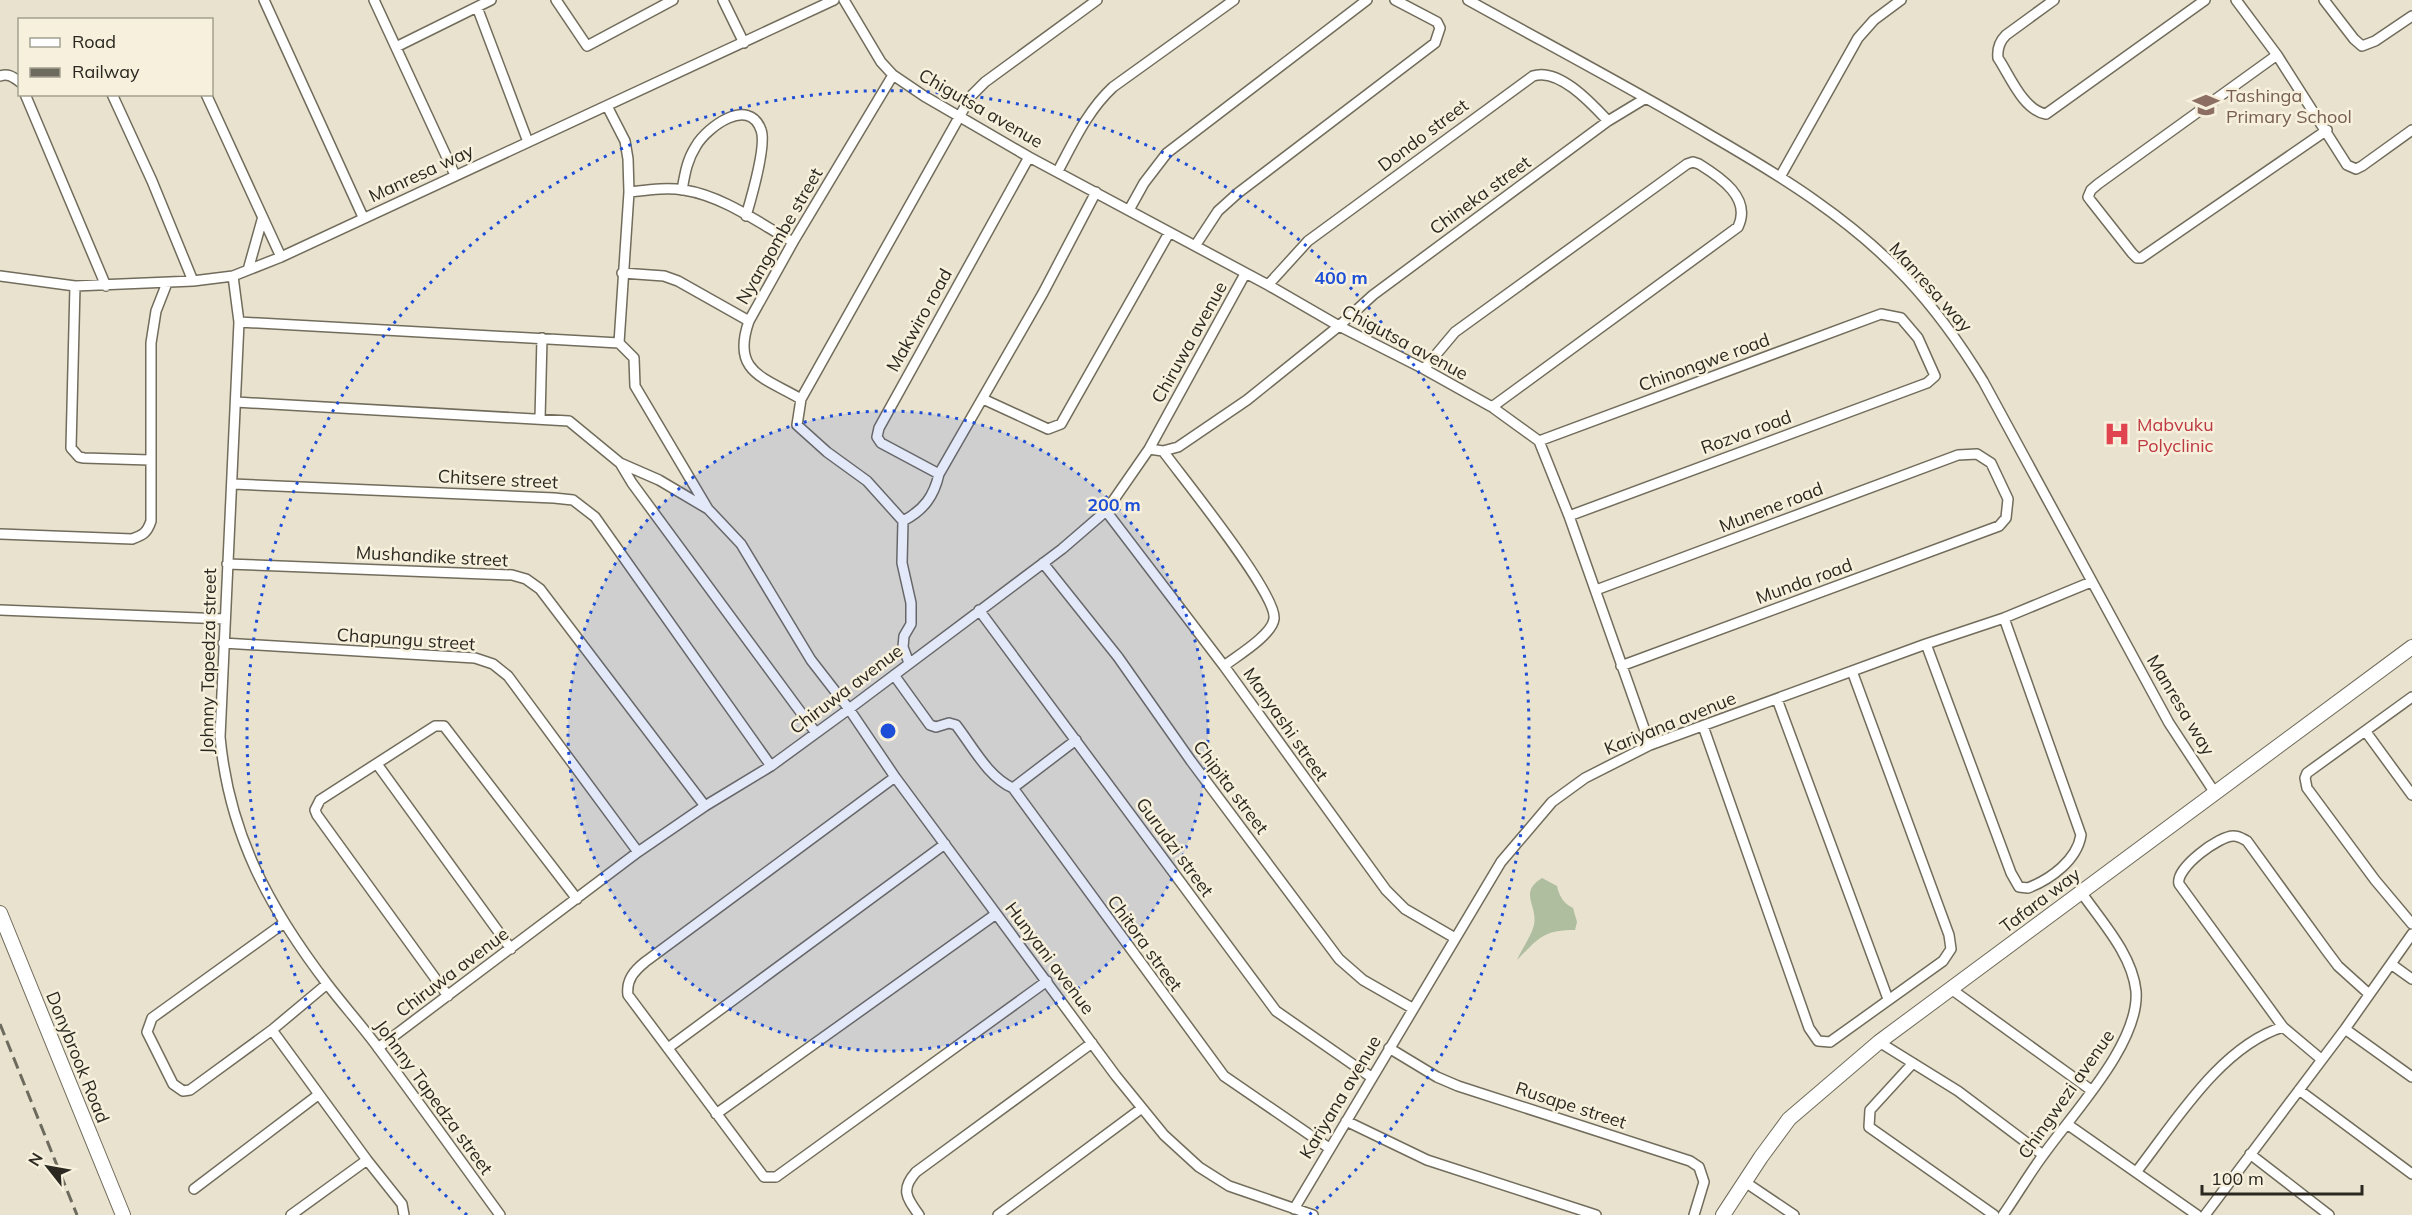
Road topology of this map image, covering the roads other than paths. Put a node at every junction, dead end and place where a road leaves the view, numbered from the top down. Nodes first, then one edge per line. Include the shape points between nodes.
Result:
1 (264, 0) edge
2 (374, 0) edge
3 (491, 0) edge
4 (556, 0) edge
5 (673, 0) edge
6 (723, 0) edge
7 (834, 0) edge
8 (844, 0) edge
9 (1097, 0) edge
10 (1234, 0) edge
11 (1367, 0) edge
12 (1395, 0) edge
13 (1468, 0) edge
14 (1901, 0) edge
15 (2054, 0) edge
16 (2205, 0) edge
17 (2236, 0) edge
18 (2324, 0) edge
19 (477, 8) junction
20 (2412, 16) edge
21 (744, 43) junction
22 (396, 47) junction
23 (2277, 55) junction
24 (893, 75) junction
25 (0, 76) edge
26 (18, 81) edge
27 (26, 96) edge
28 (113, 96) edge
29 (207, 96) edge
30 (1646, 98) junction
31 (607, 106) junction
32 (958, 116) junction
33 (1608, 121) junction
34 (2327, 130) junction
35 (2412, 130) edge
36 (528, 142) junction
37 (1029, 157) junction
38 (1058, 171) junction
39 (455, 175) junction
40 (1780, 177) junction
41 (682, 190) junction
42 (628, 192) junction
43 (1096, 192) junction
44 (1129, 210) junction
45 (746, 216) junction
46 (363, 218) junction
47 (262, 220) junction
48 (1169, 232) junction
49 (793, 242) junction
50 (1195, 246) junction
51 (281, 256) junction
52 (248, 270) junction
53 (622, 273) junction
54 (1245, 274) junction
55 (232, 276) junction
56 (2, 277) edge
57 (193, 281) junction
58 (166, 283) junction
59 (1268, 285) junction
60 (75, 286) junction
61 (106, 286) junction
62 (0, 288) edge
63 (1881, 314) joint
64 (749, 321) junction
65 (239, 322) junction
66 (1339, 326) junction
67 (542, 338) junction
68 (619, 343) junction
69 (1424, 369) junction
70 (801, 399) junction
71 (983, 399) junction
72 (236, 402) junction
73 (1492, 407) junction
74 (540, 419) junction
75 (1539, 441) junction
76 (1149, 449) junction
77 (1163, 451) junction
78 (1958, 454) joint
79 (150, 460) junction
80 (620, 463) junction
81 (939, 474) junction
82 (233, 484) junction
83 (708, 509) junction
84 (1106, 511) junction
85 (1569, 516) junction
86 (903, 521) junction
87 (0, 534) edge
88 (1043, 563) junction
89 (227, 564) junction
90 (2091, 582) junction
91 (1596, 590) junction
92 (0, 610) edge
93 (979, 610) junction
94 (2004, 618) junction
95 (225, 619) junction
96 (223, 643) junction
97 (1926, 644) junction
98 (2412, 647) edge
99 (909, 663) junction
100 (1224, 666) junction
101 (1621, 666) junction
102 (1852, 671) junction
103 (894, 675) junction
104 (2412, 697) edge
105 (1777, 699) junction
106 (849, 709) junction
107 (1703, 726) junction
108 (2366, 732) junction
109 (816, 733) junction
110 (1076, 740) junction
111 (1650, 745) junction
112 (377, 765) junction
113 (771, 766) junction
114 (896, 777) junction
115 (1014, 788) junction
116 (2215, 793) junction
117 (2412, 795) edge
118 (705, 806) junction
119 (945, 844) junction
120 (638, 852) junction
121 (2081, 892) junction
122 (577, 900) junction
123 (0, 913) edge
124 (996, 914) junction
125 (284, 923) junction
126 (2412, 924) edge
127 (2412, 934) edge
128 (1455, 938) junction
129 (510, 949) junction
130 (2391, 964) junction
131 (2412, 979) edge
132 (1047, 981) junction
133 (327, 984) junction
134 (1952, 989) junction
135 (2368, 994) junction
136 (448, 996) junction
137 (1888, 999) junction
138 (1412, 1008) junction
139 (2283, 1027) junction
140 (2345, 1029) junction
141 (272, 1030) junction
142 (1879, 1042) junction
143 (1092, 1043) junction
144 (378, 1047) junction
145 (668, 1048) junction
146 (1389, 1048) junction
147 (2321, 1059) junction
148 (1913, 1063) junction
149 (1371, 1077) junction
150 (2412, 1077) edge
151 (2091, 1090) junction
152 (2299, 1090) junction
153 (318, 1095) junction
154 (1142, 1107) junction
155 (716, 1114) junction
156 (1347, 1121) junction
157 (2067, 1124) junction
158 (1329, 1148) junction
159 (2250, 1154) junction
160 (2043, 1155) junction
161 (367, 1160) junction
162 (2137, 1170) junction
163 (2412, 1174) edge
164 (1745, 1182) junction
165 (194, 1189) dead end
166 (1780, 1206) junction
167 (1294, 1209) junction
168 (123, 1215) edge
169 (291, 1215) edge
170 (404, 1215) edge
171 (500, 1215) edge
172 (919, 1215) edge
173 (998, 1215) edge
174 (1313, 1215) edge
175 (1596, 1215) edge
176 (1694, 1215) edge
177 (1723, 1215) edge
178 (1774, 1215) edge
179 (1794, 1215) edge
180 (1994, 1215) edge
181 (2003, 1215) edge
182 (2197, 1215) edge
183 (2205, 1215) edge
184 (2329, 1215) edge

1 - 46 street
2 - 22 street
3 - 19 street
4 - 5 street via 587,46
6 - 21 street
7 - 21 street, Manresa way
8 - 24 street, Chigutsa avenue
9 - 32 street via 985,82
10 - 38 street via 1100,99
11 - 44 street via 1167,153
12 - 50 street via 1437,22 1440,28 1435,43 1232,197
13 - 30 street, Manresa way
14 - 40 street via 1858,38
15 - 16 street via 2006,35 1998,52 2025,101 2046,114
17 - 23 street
18 - 20 street via 2362,46
19 - 22 street
19 - 36 street
21 - 31 street, Manresa way
22 - 39 street
23 - 34 street
23 - 34 street via 2098,184 2088,197 2140,259
24 - 32 street, Chigutsa avenue
24 - 49 street, Nyangombe street
25 - 26 street via 5,74
27 - 61 street
28 - 57 street
29 - 47 street
30 - 33 street, Chineka street
30 - 40 street, Manresa way
31 - 36 street, Manresa way
31 - 42 street via 627,150
32 - 37 street, Chigutsa avenue
32 - 70 street
33 - 59 street, Dondo street via 1573,87 1548,75 1533,76 1308,241
33 - 66 street, Chineka street via 1372,295
34 - 35 street via 2345,163 2356,169
36 - 39 street, Manresa way
37 - 38 street, Chigutsa avenue
37 - 81 street, Makwiro road via 879,428 877,437 881,443
38 - 43 street, Chigutsa avenue
39 - 46 street, Manresa way
40 - 90 street, Manresa way via 1864,239 1931,306 1983,381
41 - 42 street
41 - 45 street via 715,199
41 - 45 street via 686,164 697,143 728,117 743,114 755,120 762,131
42 - 53 street
43 - 44 street, Chigutsa avenue
43 - 71 street
44 - 48 street, Chigutsa avenue
45 - 49 street
46 - 51 street, Manresa way
47 - 51 street
47 - 52 street
48 - 50 street, Chigutsa avenue
48 - 71 street via 1061,424 1048,429
49 - 64 street, Nyangombe street
50 - 54 street, Chigutsa avenue
51 - 52 street, Manresa way
52 - 55 street, Manresa way
53 - 64 street via 678,281
53 - 68 street
54 - 59 street, Chigutsa avenue
54 - 76 street, Chiruwa avenue
55 - 57 street, Manresa way
55 - 65 street, Johnny Tapedza street
56 - 60 street, Manresa way
56 - 62 street
57 - 58 street, Manresa way
58 - 61 street, Manresa way
58 - 79 street via 152,329
59 - 66 street, Chigutsa avenue
60 - 61 street, Manresa way
60 - 79 street via 71,448 84,458
63 - 75 street, Chinongwe road
63 - 85 street, Rozva road via 1901,318 1918,338 1934,378
64 - 70 street, Nyangombe street via 743,344 747,365
65 - 67 street
65 - 72 street, Johnny Tapedza street
66 - 69 street, Chigutsa avenue
66 - 77 street, Chineka street via 1247,400 1178,447
67 - 68 street
67 - 74 street
68 - 83 street via 634,358 635,386
69 - 73 street, Chigutsa avenue
69 - 73 street via 1455,332 1690,163 1699,164 1732,189 1740,206 1740,222 1735,230
70 - 86 street via 797,425 867,481
71 - 81 street
72 - 74 street
72 - 82 street, Johnny Tapedza street
73 - 75 street, Chigutsa avenue
74 - 80 street via 569,421
75 - 85 street
76 - 77 street
76 - 84 street, Chiruwa avenue
77 - 100 street via 1243,560 1273,612 1274,622 1268,631
78 - 91 street, Munene road
78 - 101 street, Munda road via 1977,454 1991,463 2008,499 2006,518 1999,526
79 - 87 street via 151,521 145,534 132,539
80 - 83 street via 659,480
80 - 109 street
81 - 86 street via 935,491 923,508
82 - 89 street, Johnny Tapedza street
82 - 113 street, Chitsere street via 573,500 595,517
83 - 106 street, Hunyani avenue via 741,544 811,660
84 - 88 street, Chiruwa avenue
84 - 100 street, Manyashi street
85 - 91 street
86 - 99 street via 902,563 911,603 911,624 903,647
88 - 93 street, Chiruwa avenue
88 - 138 street, Chipita street via 1118,657 1339,959 1363,980
89 - 95 street, Johnny Tapedza street
89 - 118 street, Mushandike street via 512,575 526,579 540,589 574,632
90 - 94 street, Kariyana avenue
90 - 116 street, Manresa way via 2169,723
91 - 101 street
92 - 95 street
93 - 99 street, Chiruwa avenue
93 - 110 street, Gurudzi street
94 - 97 street, Kariyana avenue
94 - 97 street via 2081,835 2072,858 2034,886 2019,887 2011,873
95 - 96 street, Johnny Tapedza street
96 - 120 street, Chapungu street via 475,658 493,664 514,684
96 - 125 street, Johnny Tapedza street via 220,737 230,802 244,848
97 - 102 street, Kariyana avenue
98 - 116 street, Tafara way
99 - 103 street, Chiruwa avenue
100 - 128 street, Manyashi street via 1386,890 1405,909
101 - 111 street
102 - 105 street, Kariyana avenue
102 - 137 street via 1951,946 1943,961
103 - 106 street, Chiruwa avenue
103 - 115 street, Chitora street via 930,725 956,725 1002,783
104 - 108 street
105 - 107 street, Kariyana avenue
105 - 137 street
106 - 109 street, Chiruwa avenue
106 - 114 street, Hunyani avenue
107 - 111 street, Kariyana avenue
107 - 137 street via 1813,1037 1824,1043 1837,1039
108 - 117 street
108 - 126 street via 2307,773 2307,788
109 - 113 street, Chiruwa avenue
110 - 115 street
110 - 149 street, Gurudzi street via 1276,1011
111 - 128 street, Kariyana avenue via 1585,778 1544,809 1501,861
112 - 122 street via 435,726 448,728
112 - 129 street
112 - 136 street via 320,800 315,810
113 - 118 street, Chiruwa avenue
114 - 119 street, Hunyani avenue
114 - 145 street via 631,975 627,992
115 - 158 street, Chitora street via 1224,1076
116 - 121 street, Tafara way
118 - 120 street, Chiruwa avenue
119 - 124 street, Hunyani avenue
119 - 145 street
120 - 122 street, Chiruwa avenue
121 - 134 street, Tafara way
121 - 151 street, Chingwezi avenue via 2124,955 2136,989 2127,1035
122 - 129 street, Chiruwa avenue
123 - 168 street, Donybrook Road
124 - 132 street, Hunyani avenue
124 - 155 street
125 - 133 street, Johnny Tapedza street
125 - 141 street via 152,1018 147,1032 173,1084 183,1091
127 - 130 street
128 - 138 street, Kariyana avenue
129 - 136 street, Chiruwa avenue
130 - 131 street
130 - 135 street
132 - 143 street, Hunyani avenue
132 - 155 street via 770,1178 764,1177
133 - 141 street
133 - 144 street, Johnny Tapedza street
134 - 142 street, Tafara way
134 - 151 street
135 - 139 street via 2332,958 2252,846 2236,836 2227,837 2189,861 2178,882
135 - 140 street
136 - 144 street, Chiruwa avenue
138 - 146 street, Kariyana avenue
139 - 147 street
139 - 162 street via 2265,1034 2215,1072
140 - 147 street
140 - 150 street
141 - 153 street
142 - 148 street
142 - 164 street, Tafara way via 1790,1119
143 - 154 street, Hunyani avenue
143 - 172 street via 916,1172 906,1197
144 - 171 street, Johnny Tapedza street
145 - 155 street
146 - 149 street, Kariyana avenue
146 - 176 street, Rusape street via 1458,1086 1690,1161 1699,1167 1704,1182
147 - 152 street
148 - 160 street via 1958,1091
148 - 180 street via 1870,1110 1869,1127
149 - 156 street, Kariyana avenue
151 - 157 street, Chingwezi avenue
152 - 159 street
152 - 163 street
153 - 161 street
153 - 165 street
154 - 167 street, Hunyani avenue via 1164,1135 1199,1167 1229,1186
154 - 173 street
156 - 158 street, Kariyana avenue
156 - 175 street via 1427,1160
157 - 160 street, Chingwezi avenue
157 - 162 street
158 - 167 street, Kariyana avenue
159 - 183 street
159 - 184 street
160 - 181 street, Chingwezi avenue
161 - 169 street
161 - 170 street via 402,1204
162 - 182 street
164 - 166 street
164 - 177 street, Tafara way
166 - 178 street
166 - 179 street
167 - 174 street, Hunyani avenue

